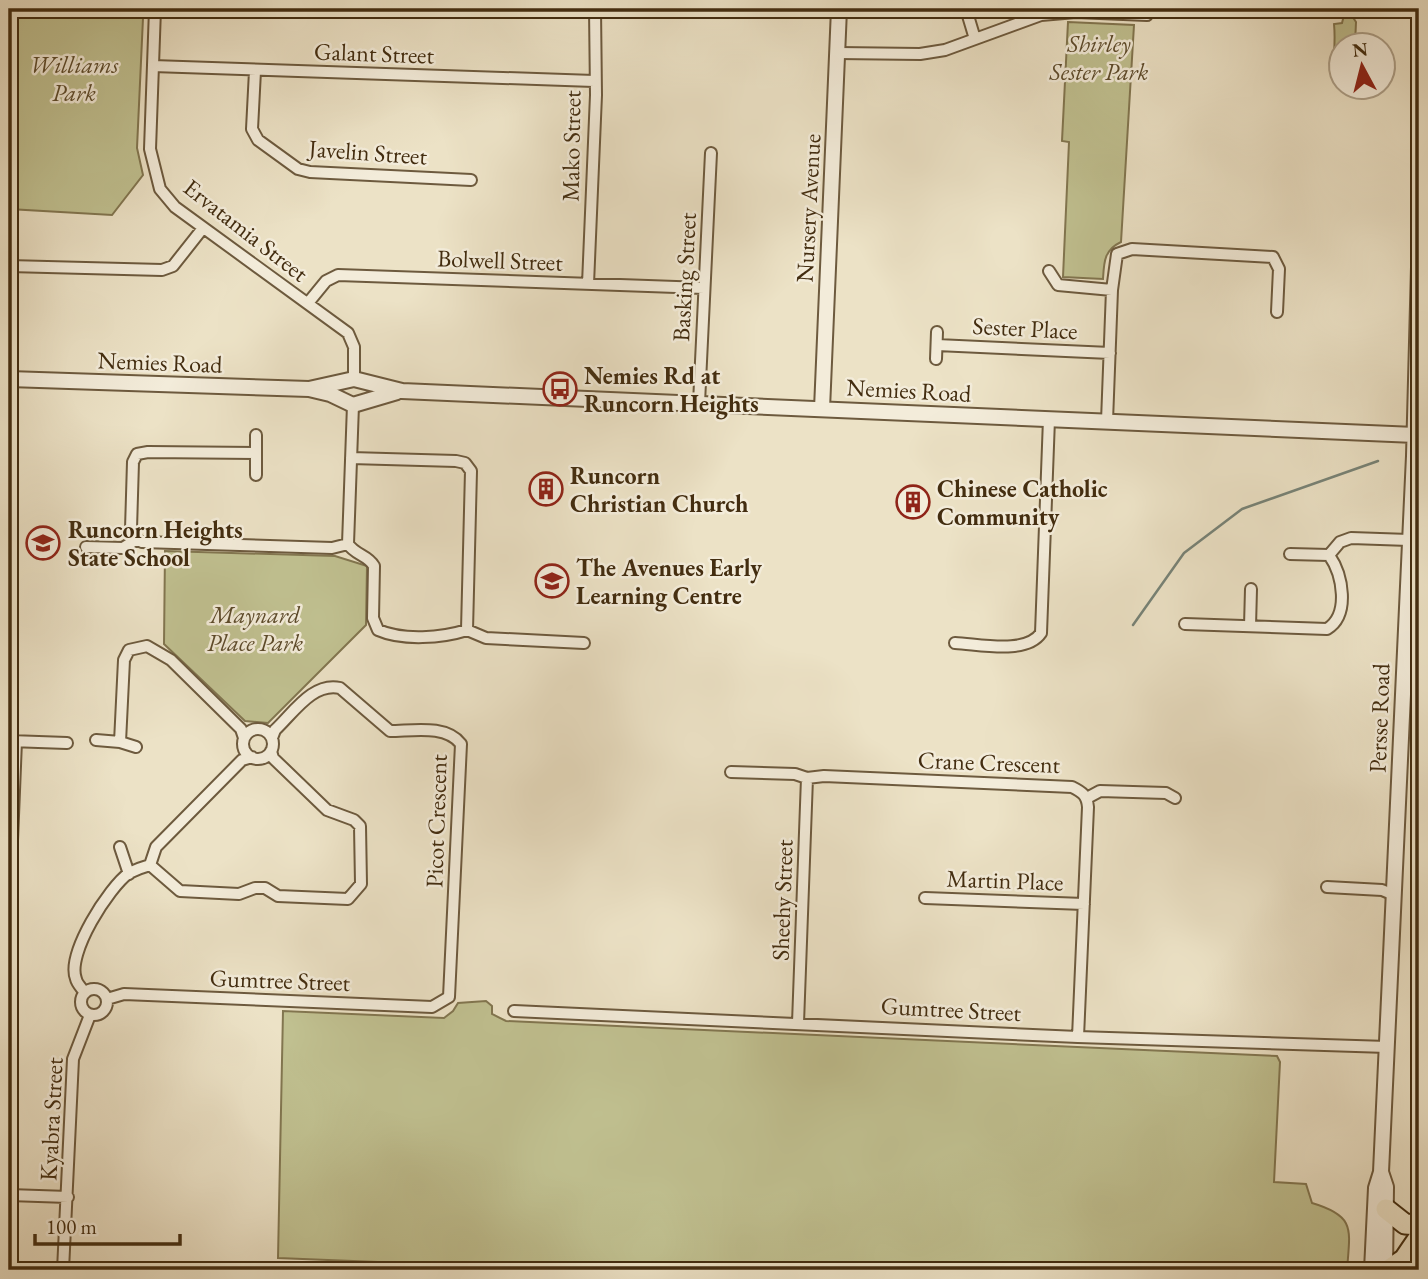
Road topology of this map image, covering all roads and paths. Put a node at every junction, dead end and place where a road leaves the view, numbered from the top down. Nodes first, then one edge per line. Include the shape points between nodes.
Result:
1 (132, 9) edge
2 (155, 9) edge
3 (595, 9) edge
4 (839, 9) edge
5 (966, 9) edge
6 (1076, 10) edge
7 (1147, 15) dead end
8 (975, 39) junction
9 (838, 53) junction
10 (153, 66) junction
11 (255, 71) junction
12 (594, 81) junction
13 (711, 153) dead end
14 (471, 180) dead end
15 (203, 228) junction
16 (9, 266) edge
17 (1419, 267) edge
18 (1049, 271) dead end
19 (588, 284) junction
20 (704, 288) junction
21 (1112, 289) junction
22 (308, 303) junction
23 (1277, 312) dead end
24 (937, 332) dead end
25 (937, 345) junction
26 (1110, 353) junction
27 (936, 359) dead end
28 (9, 379) edge
29 (353, 382) junction
30 (309, 389) junction
31 (402, 391) junction
32 (353, 403) junction
33 (699, 404) junction
34 (822, 409) junction
35 (1049, 419) junction
36 (1107, 421) junction
37 (256, 435) dead end
38 (1415, 435) junction
39 (256, 453) junction
40 (351, 458) junction
41 (256, 475) dead end
42 (1413, 530) edge
43 (137, 539) junction
44 (348, 544) junction
45 (86, 547) dead end
46 (1290, 554) dead end
47 (1329, 555) junction
48 (1251, 589) dead end
49 (1185, 624) dead end
50 (1250, 626) junction
51 (467, 630) junction
52 (584, 643) dead end
53 (955, 643) dead end
54 (245, 733) junction
55 (271, 733) junction
56 (96, 740) dead end
57 (12, 741) edge
58 (120, 741) junction
59 (67, 743) dead end
60 (136, 747) dead end
61 (246, 756) junction
62 (270, 756) junction
63 (731, 772) dead end
64 (807, 778) junction
65 (1087, 798) junction
66 (1175, 798) dead end
67 (120, 847) dead end
68 (150, 865) junction
69 (129, 874) junction
70 (1327, 887) dead end
71 (1394, 895) junction
72 (925, 898) dead end
73 (1084, 904) junction
74 (9, 915) edge
75 (85, 993) junction
76 (449, 997) joint
77 (107, 999) junction
78 (514, 1011) dead end
79 (90, 1015) junction
80 (798, 1023) junction
81 (1078, 1037) junction
82 (1387, 1047) junction
83 (1381, 1172) junction
84 (9, 1195) edge
85 (68, 1197) junction
86 (1386, 1209) junction
87 (1419, 1225) edge
88 (1419, 1237) edge
89 (63, 1270) edge
90 (1371, 1270) edge
91 (1386, 1270) edge

1 - 2 street
2 - 10 street, Ervatamia Street
3 - 12 street, Mako Street
4 - 9 street, Nursery Avenue
5 - 8 street
6 - 7 street
6 - 8 street via 1041,15
8 - 9 street via 920,54
9 - 34 street, Nursery Avenue
10 - 11 street, Galant Street
10 - 15 street, Ervatamia Street via 153,170 160,189
11 - 12 street, Galant Street
11 - 14 street, Javelin Street via 252,129 258,140 298,169
12 - 19 street, Mako Street
13 - 20 street, Basking Street
15 - 16 street via 173,266 162,270
15 - 22 street, Ervatamia Street
17 - 38 street, Persse Road
18 - 21 street via 1058,285
19 - 20 street, Bolwell Street
19 - 22 street, Bolwell Street via 338,275 326,281
20 - 33 street, Basking Street
21 - 23 street via 1114,258 1132,249 1264,256 1278,262
21 - 26 street
22 - 29 street, Ervatamia Street via 348,332 355,347
24 - 25 street, Sester Place
25 - 26 street, Sester Place
25 - 27 street, Sester Place
26 - 36 street
28 - 30 street, Nemies Road
29 - 30 street, Nemies Road
29 - 31 street, Nemies Road
29 - 32 street via 366,393
29 - 32 street via 340,391
30 - 32 street, Nemies Road
31 - 32 street, Nemies Road
31 - 33 street, Nemies Road
32 - 40 street
33 - 34 street, Nemies Road
34 - 35 street, Nemies Road
35 - 36 street, Nemies Road
35 - 53 street via 1041,633 1035,641 1022,645
36 - 38 street, Nemies Road
37 - 39 street
38 - 42 street, Persse Road
39 - 41 street
39 - 43 street via 137,454 131,529
40 - 44 street
40 - 51 street via 456,461 471,471
42 - 47 street via 1350,538
42 - 71 street, Persse Road
43 - 44 street via 332,548
43 - 45 street via 123,548
44 - 51 street via 374,566 373,618 378,630 389,635 448,636
46 - 47 street
47 - 50 street via 1338,568 1341,612 1337,623 1327,629
48 - 50 street
49 - 50 street
51 - 52 street via 486,638
54 - 55 street via 258,729
54 - 58 street via 159,651 138,646 129,650 124,660
54 - 61 street
55 - 62 street
55 - 76 street, Picot Crescent via 319,688 330,686 340,688 390,732 443,732 461,744
56 - 58 street
57 - 59 street
57 - 74 street
58 - 60 street
61 - 62 street
61 - 68 street via 156,847
62 - 68 street via 327,810 360,827 361,884 356,892 348,899 278,896 265,888 239,894 180,891
63 - 64 street, Crane Crescent
64 - 65 street, Crane Crescent via 1072,787
64 - 80 street, Sheehy Street
65 - 66 street via 1100,791 1166,793
65 - 73 street, Crane Crescent
67 - 69 street
68 - 69 street
69 - 75 street via 102,905 78,951 75,978
70 - 71 street via 1382,890
71 - 82 street, Persse Road
72 - 73 street, Martin Place
73 - 81 street, Crane Crescent
75 - 77 street via 96,989
75 - 79 street via 81,1004
76 - 77 street, Gumtree Street via 432,1007 124,994
77 - 79 street, Kyabra Street via 103,1012
78 - 80 street, Gumtree Street
79 - 85 street, Kyabra Street via 73,1059
80 - 81 street, Gumtree Street
81 - 82 street, Gumtree Street
82 - 83 street, Persse Road
83 - 86 street, Persse Road via 1387,1187
83 - 90 street, Persse Road
84 - 85 street
85 - 89 street, Kyabra Street
86 - 87 highway via 1405,1224
86 - 91 street, Persse Road
88 - 91 highway via 1404,1259

